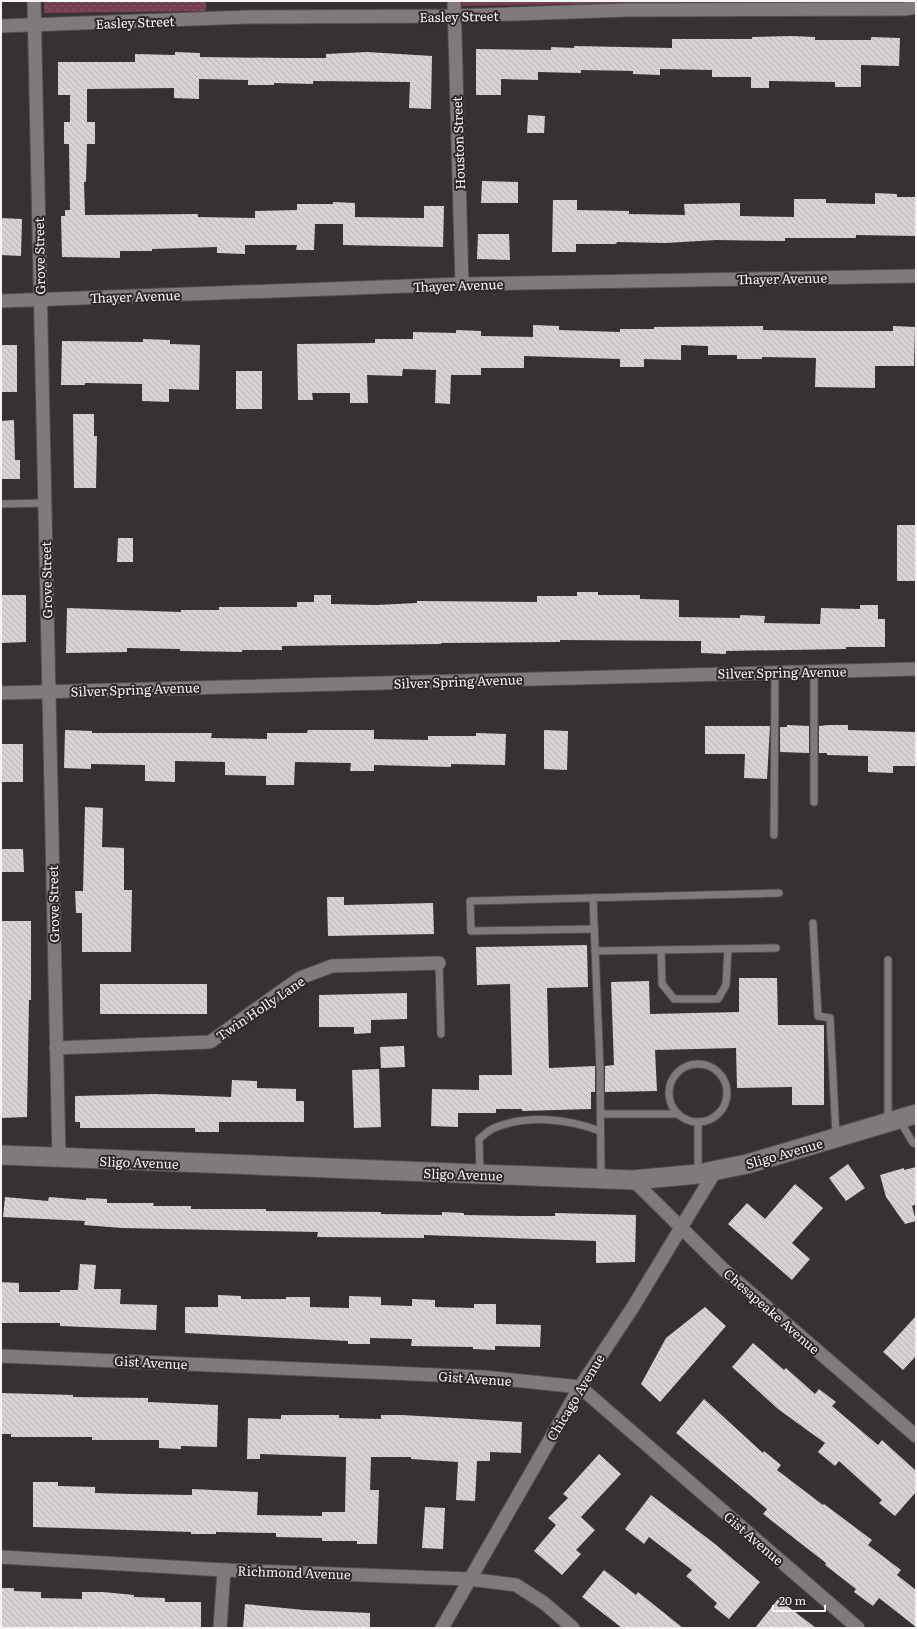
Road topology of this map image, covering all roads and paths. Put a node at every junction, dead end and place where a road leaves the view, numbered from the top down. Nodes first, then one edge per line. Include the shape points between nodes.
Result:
1 (34, 1) edge
2 (454, 1) edge
3 (916, 7) edge
4 (454, 16) junction
5 (1, 26) edge
6 (35, 26) junction
7 (916, 276) edge
8 (462, 284) junction
9 (40, 300) junction
10 (1, 301) edge
11 (45, 503) junction
12 (1, 504) edge
13 (916, 669) edge
14 (775, 672) junction
15 (814, 672) junction
16 (49, 692) junction
17 (1, 693) edge
18 (814, 802) dead end
19 (774, 835) dead end
20 (779, 893) dead end
21 (593, 898) junction
22 (813, 924) dead end
23 (594, 929) junction
24 (776, 948) dead end
25 (728, 949) junction
26 (661, 950) junction
27 (595, 951) junction
28 (888, 960) dead end
29 (439, 963) joint
30 (441, 1034) dead end
31 (56, 1048) junction
32 (601, 1114) junction
33 (678, 1114) junction
34 (901, 1118) edge
35 (698, 1122) junction
36 (600, 1131) junction
37 (836, 1138) junction
38 (916, 1144) edge
39 (1, 1155) edge
40 (60, 1158) junction
41 (707, 1172) junction
42 (480, 1175) junction
43 (601, 1179) junction
44 (632, 1180) junction
45 (680, 1227) junction
46 (1, 1356) edge
47 (580, 1386) junction
48 (916, 1436) edge
49 (1, 1558) edge
50 (224, 1570) junction
51 (469, 1579) junction
52 (220, 1628) edge
53 (442, 1628) edge
54 (573, 1628) edge
55 (858, 1628) edge

1 - 6 street, Grove Street
2 - 4 street, Houston Street
3 - 4 street, Easley Street via 627,10
4 - 6 street, Easley Street via 248,17
4 - 8 street, Houston Street
5 - 6 street, Easley Street
6 - 9 street, Grove Street
7 - 8 street, Thayer Avenue
8 - 9 street, Thayer Avenue
9 - 10 street, Thayer Avenue
9 - 11 street, Grove Street
11 - 12 lane
11 - 16 street, Grove Street
13 - 15 street, Silver Spring Avenue
14 - 15 street, Silver Spring Avenue
14 - 16 street, Silver Spring Avenue
14 - 19 lane
15 - 18 lane
16 - 17 street, Silver Spring Avenue
16 - 31 street, Grove Street
20 - 21 lane
21 - 23 lane
21 - 23 lane via 470,901 471,931
22 - 37 lane via 818,1016 830,1018
23 - 27 lane
24 - 25 lane
25 - 26 lane
25 - 26 lane via 726,985 718,999 674,999 662,984
26 - 27 lane
27 - 32 lane
28 - 34 lane
29 - 30 lane
29 - 31 street, Twin Holly Lane via 332,966 300,978 210,1042
31 - 40 street, Grove Street
32 - 33 lane
32 - 36 lane
33 - 35 lane
33 - 35 lane via 669,1093 677,1072 698,1064 708,1066 719,1073 724,1081 726,1098 718,1114
34 - 37 street, Sligo Avenue
34 - 38 lane via 913,1143
35 - 41 lane
36 - 42 lane via 565,1121 514,1122 493,1128 479,1139
36 - 43 lane
37 - 41 street, Sligo Avenue via 747,1164
39 - 40 street, Sligo Avenue
40 - 42 street, Sligo Avenue
41 - 44 street, Sligo Avenue
41 - 45 street, Chicago Avenue
42 - 43 street, Sligo Avenue
43 - 44 street, Sligo Avenue
44 - 45 street, Chesapeake Avenue
45 - 47 street, Chicago Avenue via 633,1307
45 - 48 street, Chesapeake Avenue via 724,1270
46 - 47 street, Gist Avenue via 483,1377
47 - 51 street, Chicago Avenue
47 - 55 street, Gist Avenue
49 - 50 street, Richmond Avenue
50 - 51 street, Richmond Avenue
50 - 52 street
51 - 53 street, Chicago Avenue
51 - 54 street, Richmond Avenue via 516,1585 544,1603

